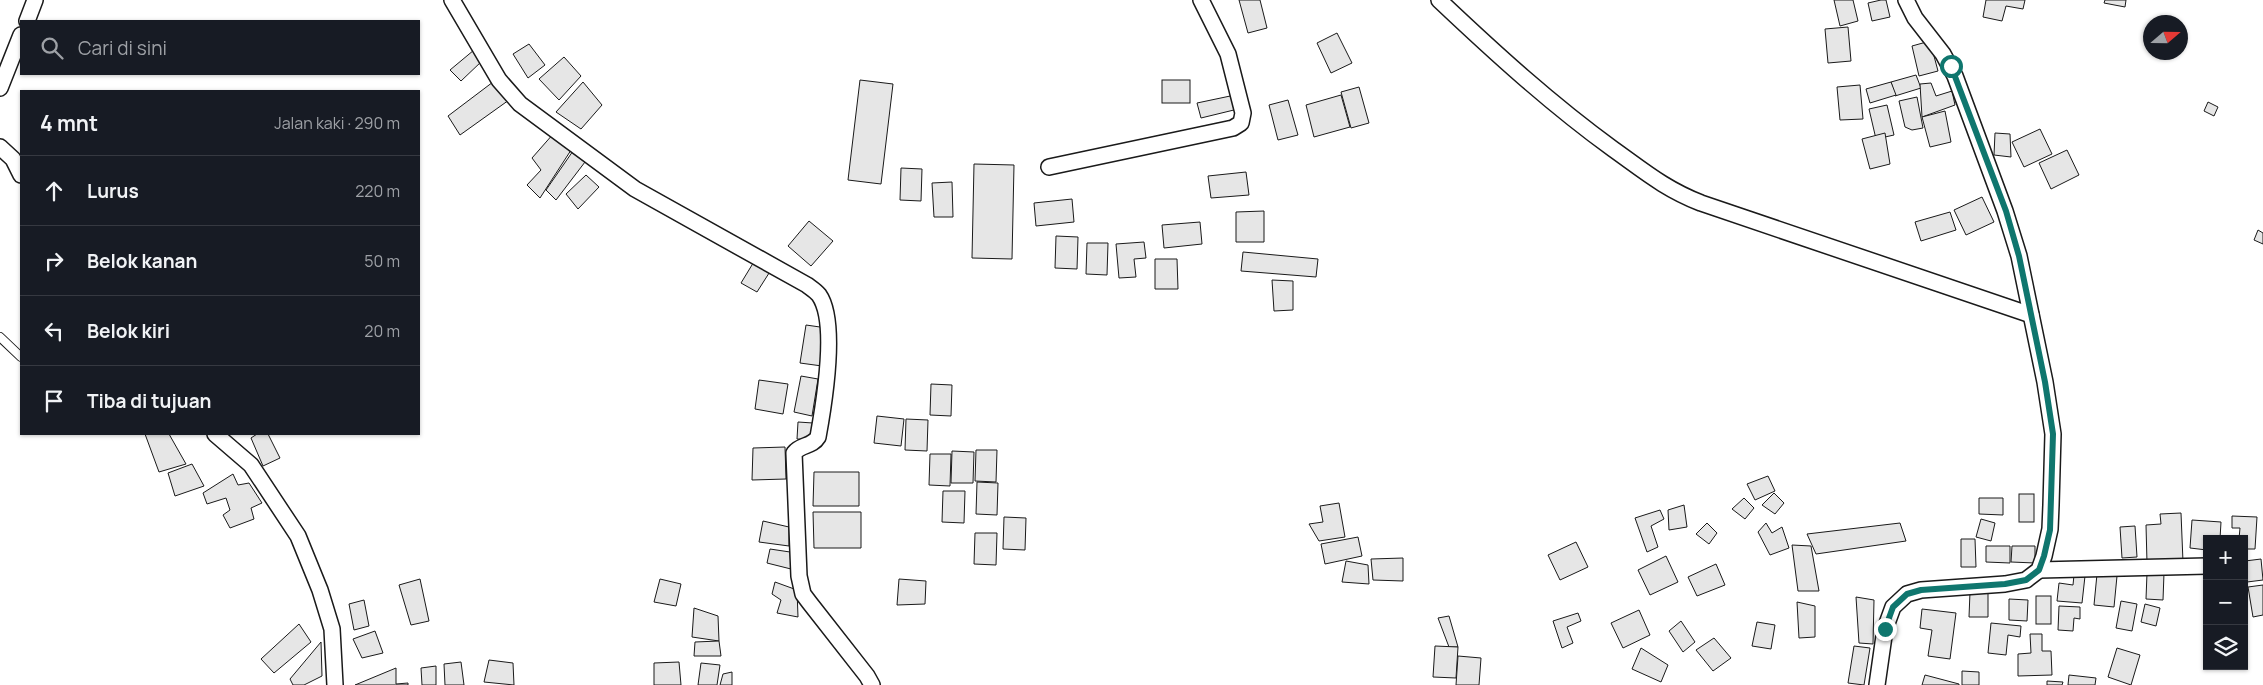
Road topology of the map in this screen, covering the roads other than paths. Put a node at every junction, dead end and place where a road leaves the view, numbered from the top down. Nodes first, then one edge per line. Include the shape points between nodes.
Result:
1 (35, 0) edge
2 (452, 0) edge
3 (1201, 0) edge
4 (1439, 0) edge
5 (1906, 0) edge
6 (27, 20) edge
7 (20, 38) edge
8 (0, 88) edge
9 (0, 147) edge
10 (1049, 167) dead end
11 (20, 173) edge
12 (2031, 315) junction
13 (0, 337) edge
14 (20, 356) edge
15 (217, 435) edge
16 (2203, 566) edge
17 (2039, 570) junction
18 (335, 685) edge
19 (872, 685) edge
20 (1877, 685) edge

1 - 6 street
2 - 19 street via 499,80 520,104 635,189 818,294 829,324 830,340 818,438 794,453 799,576 803,594
3 - 10 street via 1228,54 1243,113 1241,123 1233,128
4 - 12 street via 1571,118 1663,186 1701,203
5 - 12 street via 1955,76 2006,211
7 - 8 street
9 - 11 street via 13,159
12 - 17 street via 2053,434 2050,530
13 - 14 lane
15 - 18 street via 251,465 298,536 332,629
16 - 17 street
17 - 20 street via 2026,580 2005,584 1921,590 1907,594 1893,607 1885,629

